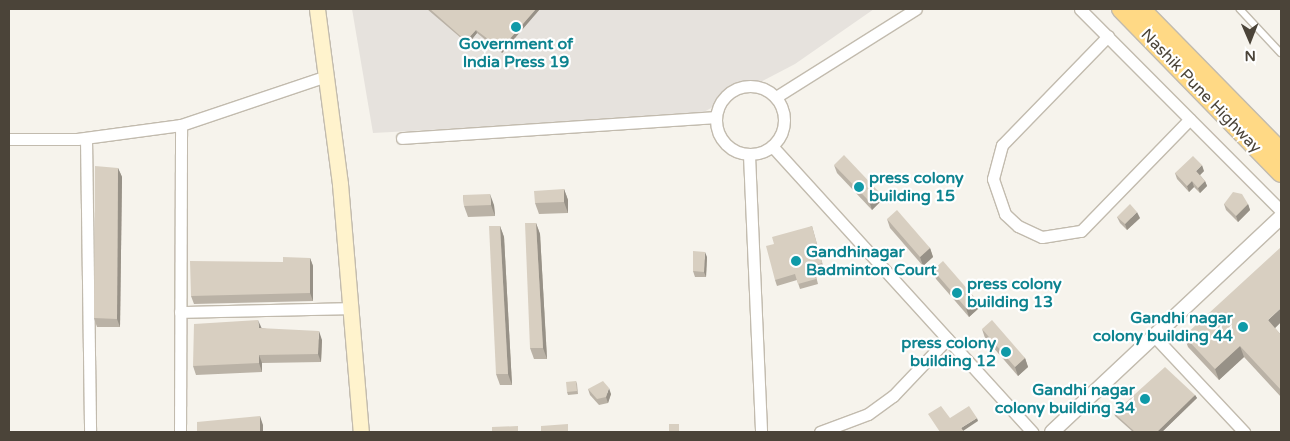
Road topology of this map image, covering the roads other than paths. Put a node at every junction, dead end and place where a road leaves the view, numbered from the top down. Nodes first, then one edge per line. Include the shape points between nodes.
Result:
1 (317, 9) edge
2 (916, 9) edge
3 (1080, 9) edge
4 (1121, 9) edge
5 (1141, 9) edge
6 (1240, 9) edge
7 (1108, 36) junction
8 (1281, 53) edge
9 (327, 76) junction
10 (776, 97) junction
11 (716, 117) junction
12 (1190, 119) junction
13 (181, 126) junction
14 (86, 138) junction
15 (402, 138) dead end
16 (9, 139) edge
17 (772, 146) junction
18 (1281, 152) edge
19 (749, 155) junction
20 (1281, 173) edge
21 (1281, 210) edge
22 (1281, 216) edge
23 (350, 308) junction
24 (180, 312) junction
25 (1154, 336) junction
26 (947, 339) junction
27 (90, 432) edge
28 (180, 432) edge
29 (360, 432) edge
30 (762, 432) edge
31 (820, 432) edge
32 (1032, 432) edge
33 (1052, 432) edge
34 (1244, 432) edge

1 - 9 main road
2 - 10 street
3 - 7 street
4 - 20 highway, Nashik Pune Highway
5 - 18 highway, Nashik Pune Highway
6 - 8 lane
7 - 12 street
7 - 12 street via 1002,145 993,179 1005,214 1018,226 1042,237 1081,231
9 - 13 street
9 - 23 main road
10 - 11 street via 754,86 737,88 723,98
10 - 17 street via 785,119
11 - 15 street
11 - 19 street via 718,134 727,146
12 - 21 street
13 - 14 street
13 - 24 street
14 - 16 street
14 - 27 street
17 - 19 street
17 - 26 street
19 - 30 street
22 - 25 street
23 - 24 street
23 - 29 main road
24 - 28 street
25 - 33 street
25 - 34 street
26 - 31 street via 893,396 868,414
26 - 32 street

